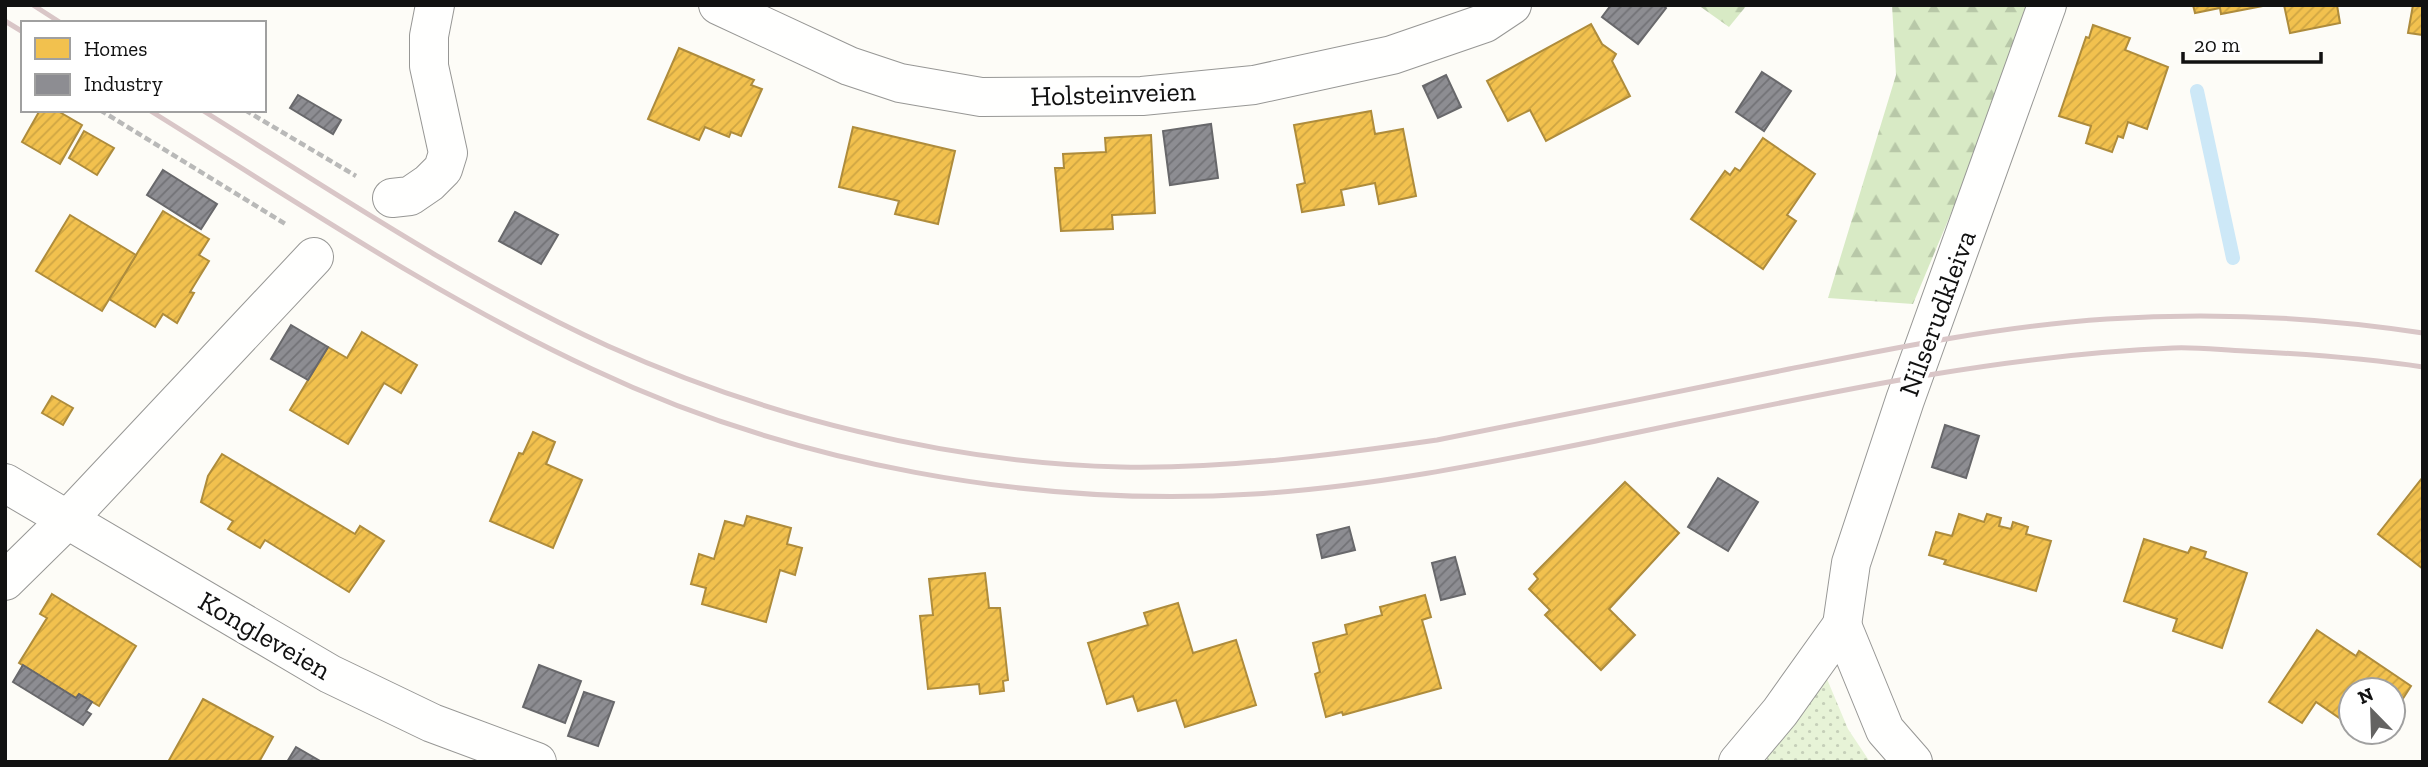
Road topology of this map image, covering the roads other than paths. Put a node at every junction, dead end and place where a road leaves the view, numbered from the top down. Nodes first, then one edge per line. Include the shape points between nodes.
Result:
1 (435, 5) edge
2 (718, 5) edge
3 (1512, 5) edge
4 (2047, 5) edge
5 (393, 198) road end
6 (314, 257) road end
7 (5, 483) edge
8 (67, 520) junction
9 (5, 580) edge
10 (1842, 625) junction
11 (537, 762) edge
12 (1738, 762) edge
13 (1913, 762) edge

1 - 5 street via 429,66 448,153 443,169 429,183 410,196
2 - 3 street, Holsteinveien via 849,66 900,83 981,97 1142,96 1254,85 1392,55 1485,23
4 - 10 street, Nilserudkleiva via 1905,400 1851,564
6 - 8 street
7 - 8 street, Kongleveien
8 - 9 street
8 - 11 street, Kongleveien via 330,674 432,723
10 - 12 street
10 - 13 street via 1885,730

